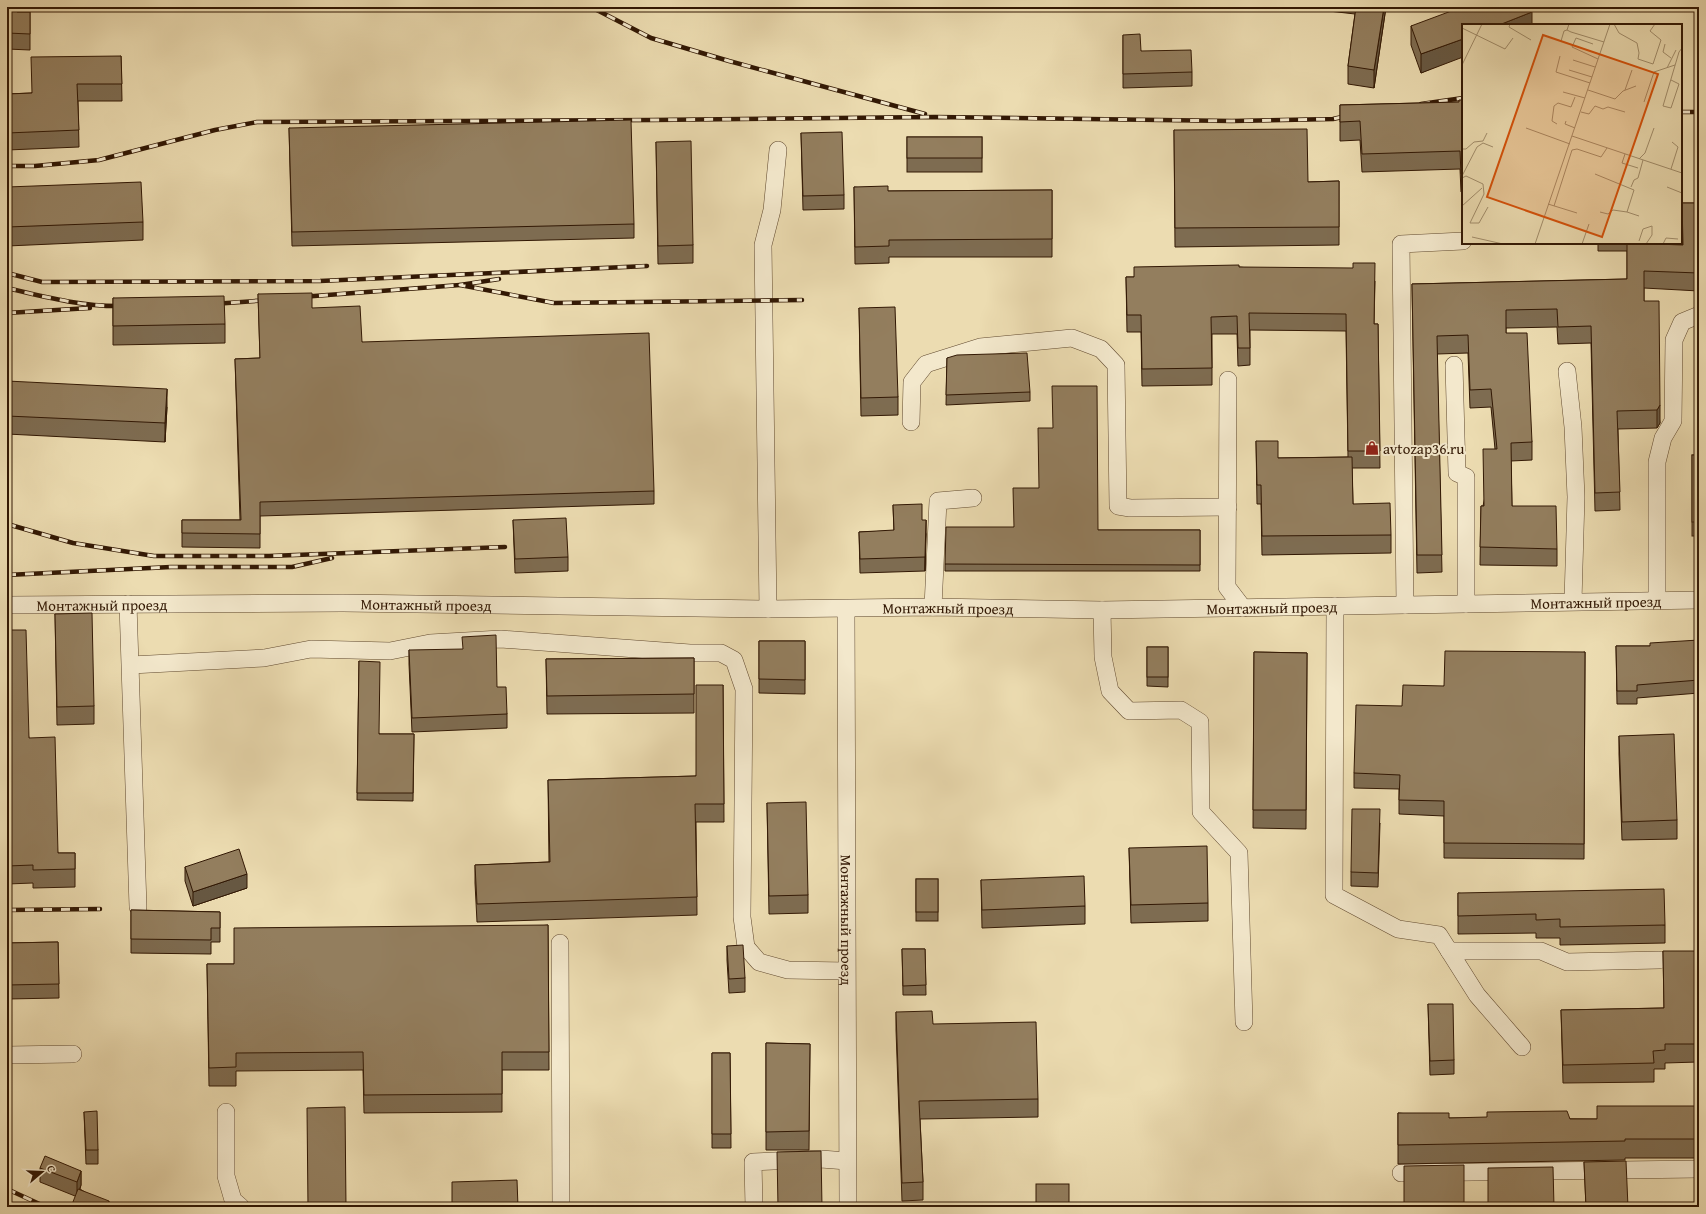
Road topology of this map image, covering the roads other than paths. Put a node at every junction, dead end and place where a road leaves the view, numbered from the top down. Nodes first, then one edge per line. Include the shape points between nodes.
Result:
1 (778, 150) dead end
2 (1462, 241) edge
3 (1699, 314) edge
4 (1454, 365) dead end
5 (1567, 371) dead end
6 (1228, 380) dead end
7 (911, 422) dead end
8 (973, 498) dead end
9 (1228, 507) junction
10 (1657, 599) junction
11 (1699, 600) edge
12 (1574, 601) junction
13 (128, 604) junction
14 (1466, 604) junction
15 (7, 605) edge
16 (1405, 605) junction
17 (1335, 606) junction
18 (933, 607) junction
19 (1243, 608) junction
20 (768, 609) junction
21 (846, 609) junction
22 (1102, 610) junction
23 (131, 665) junction
24 (138, 907) dead end
25 (560, 943) dead end
26 (1449, 951) junction
27 (1659, 960) dead end
28 (846, 970) junction
29 (1244, 1022) dead end
30 (1522, 1047) dead end
31 (73, 1054) dead end
32 (7, 1055) edge
33 (226, 1112) dead end
34 (847, 1161) junction
35 (1699, 1169) edge
36 (1401, 1173) dead end
37 (241, 1207) edge
38 (562, 1207) edge
39 (754, 1207) edge
40 (848, 1207) edge

1 - 20 street via 772,210 763,245
2 - 16 street via 1401,244
3 - 10 street via 1682,322 1674,340 1673,421 1663,438 1657,462
4 - 14 street via 1457,473 1466,477
5 - 12 street via 1573,426 1576,497
6 - 9 street
7 - 9 street via 912,382 926,364 980,347 1072,338 1101,349 1116,365 1118,506
8 - 18 street via 938,502
9 - 19 street via 1227,588
10 - 11 street, Монтажный проезд
10 - 12 street, Монтажный проезд
12 - 14 street, Монтажный проезд
13 - 15 street, Монтажный проезд
13 - 20 street, Монтажный проезд via 343,603
13 - 23 street
14 - 16 street, Монтажный проезд
16 - 17 street, Монтажный проезд
17 - 19 street, Монтажный проезд
17 - 26 street via 1334,895 1398,929 1439,935
18 - 21 street, Монтажный проезд
18 - 22 street, Монтажный проезд
19 - 22 street, Монтажный проезд
20 - 21 street, Монтажный проезд
21 - 28 street, Монтажный проезд
22 - 29 street via 1103,657 1110,692 1129,711 1181,710 1200,722 1201,812 1239,853
23 - 24 street
23 - 28 street via 264,658 311,650 390,652 430,643 501,639 721,653 734,660 744,689 742,917 746,947 759,962 788,970
25 - 38 street
26 - 27 street via 1541,952 1567,962
26 - 30 street via 1477,995
28 - 34 street, Монтажный проезд
31 - 32 street
33 - 37 street via 226,1176 233,1200
34 - 39 street via 821,1159 753,1162
34 - 40 street, Монтажный проезд
35 - 36 street

